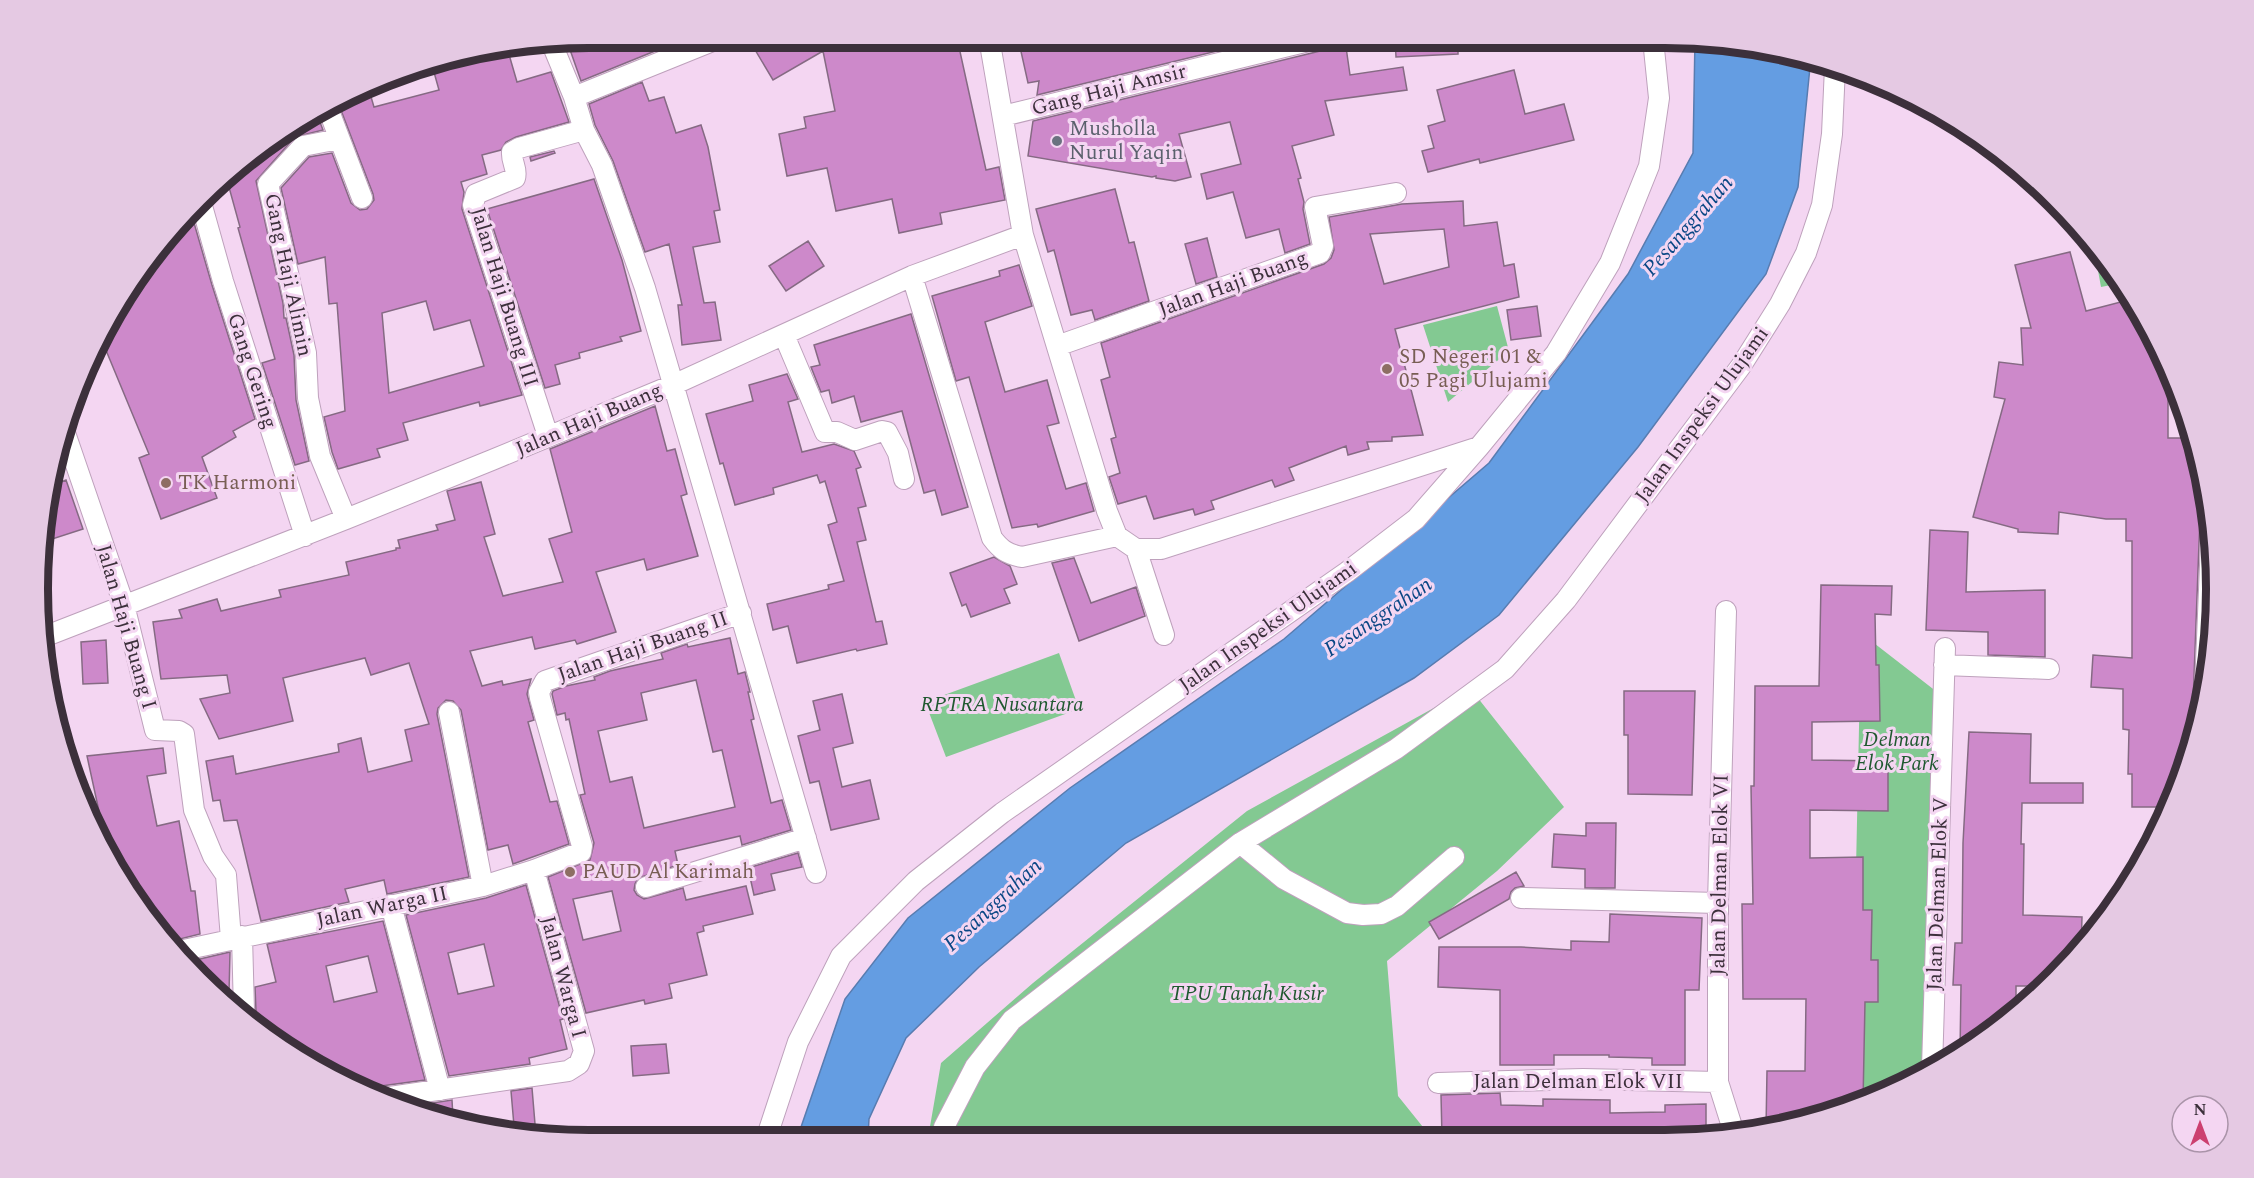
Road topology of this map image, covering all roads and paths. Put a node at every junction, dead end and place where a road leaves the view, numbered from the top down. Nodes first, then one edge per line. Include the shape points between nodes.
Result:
1 (695, 48) edge
2 (991, 48) edge
3 (1247, 48) edge
4 (1654, 48) edge
5 (554, 49) edge
6 (1835, 76) edge
7 (574, 96) junction
8 (330, 114) edge
9 (1003, 116) junction
10 (584, 130) junction
11 (339, 139) junction
12 (1396, 193) dead end
13 (362, 198) dead end
14 (203, 209) edge
15 (1023, 235) junction
16 (912, 276) junction
17 (784, 335) junction
18 (1057, 346) junction
19 (673, 385) junction
20 (548, 436) junction
21 (68, 442) edge
22 (1479, 447) junction
23 (904, 479) dead end
24 (346, 519) junction
25 (305, 536) junction
26 (1117, 536) junction
27 (1136, 549) junction
28 (124, 605) junction
29 (1726, 611) dead end
30 (741, 613) junction
31 (50, 634) edge
32 (1164, 635) dead end
33 (2049, 669) dead end
34 (449, 712) dead end
35 (806, 838) junction
36 (1240, 843) junction
37 (581, 852) joint
38 (1454, 857) dead end
39 (534, 870) junction
40 (816, 873) dead end
41 (483, 886) junction
42 (646, 887) dead end
43 (1521, 898) dead end
44 (1718, 903) junction
45 (391, 905) junction
46 (237, 938) junction
47 (185, 950) edge
48 (243, 1005) edge
49 (1932, 1060) edge
50 (1718, 1082) junction
51 (1438, 1083) dead end
52 (440, 1090) junction
53 (400, 1096) edge
54 (1732, 1125) edge
55 (769, 1130) edge
56 (943, 1130) edge

1 - 7 street
2 - 9 street
3 - 9 street, Gang Haji Amsir
4 - 22 street, Jalan Inspeksi Ulujami via 1659,98 1649,166 1610,263 1556,353
5 - 7 street, Jalan Haji Buang II
6 - 36 street, Jalan Inspeksi Ulujami via 1832,134 1822,205 1806,253 1780,304 1741,366 1566,600 1496,676 1396,749
7 - 10 street, Jalan Haji Buang II
8 - 11 street
9 - 15 street
10 - 19 street, Jalan Haji Buang II via 602,165 645,288
10 - 20 street, Jalan Haji Buang III via 512,152 516,178 476,195 473,205
11 - 13 street
11 - 24 street, Gang Haji Alimin via 303,146 268,184 306,352 308,398 320,456
12 - 18 street, Jalan Haji Buang via 1315,207 1323,246 1320,253
14 - 25 street, Gang Gering
15 - 16 street, Jalan Haji Buang
15 - 18 street
16 - 17 street, Jalan Haji Buang
16 - 26 street via 992,538 999,547 1007,554 1022,556
17 - 19 street, Jalan Haji Buang
17 - 23 street via 825,432 837,432 855,440 887,432 898,453
18 - 26 street
19 - 20 street, Jalan Haji Buang
19 - 30 street, Jalan Haji Buang II
20 - 24 street, Jalan Haji Buang
21 - 28 street, Jalan Haji Buang I
22 - 27 street via 1161,549
22 - 55 street, Jalan Inspeksi Ulujami via 1416,519 1347,572 1002,813 916,881 841,956 798,1042
24 - 25 street, Jalan Haji Buang
25 - 28 street, Jalan Haji Buang
26 - 27 street
27 - 32 street
28 - 31 street, Jalan Haji Buang
28 - 46 street, Jalan Haji Buang I via 155,730 184,734 194,810 213,856 226,875
29 - 44 street, Jalan Delman Elok VI
30 - 35 street, Jalan Haji Buang II
30 - 37 street, Jalan Haji Buang II via 541,685 540,698
33 - 49 street, Jalan Delman Elok V via 1945,656
34 - 41 street
35 - 40 street, Jalan Haji Buang II
35 - 42 street
36 - 38 street via 1284,879 1347,913 1363,915 1381,914 1397,906
36 - 56 street, Jalan Inspeksi Ulujami via 1012,1020 975,1067
37 - 39 street, Jalan Warga II
39 - 41 street, Jalan Warga II
39 - 52 street, Jalan Warga I via 584,1051 579,1064 568,1071
41 - 45 street, Jalan Warga II
43 - 44 street
44 - 50 street, Jalan Delman Elok VI
45 - 46 street, Jalan Warga II
45 - 52 street
46 - 47 street, Jalan Warga II
46 - 48 street
50 - 51 street, Jalan Delman Elok VII via 1583,1079
50 - 54 street, Jalan Delman Elok VI
52 - 53 street, Jalan Warga I

